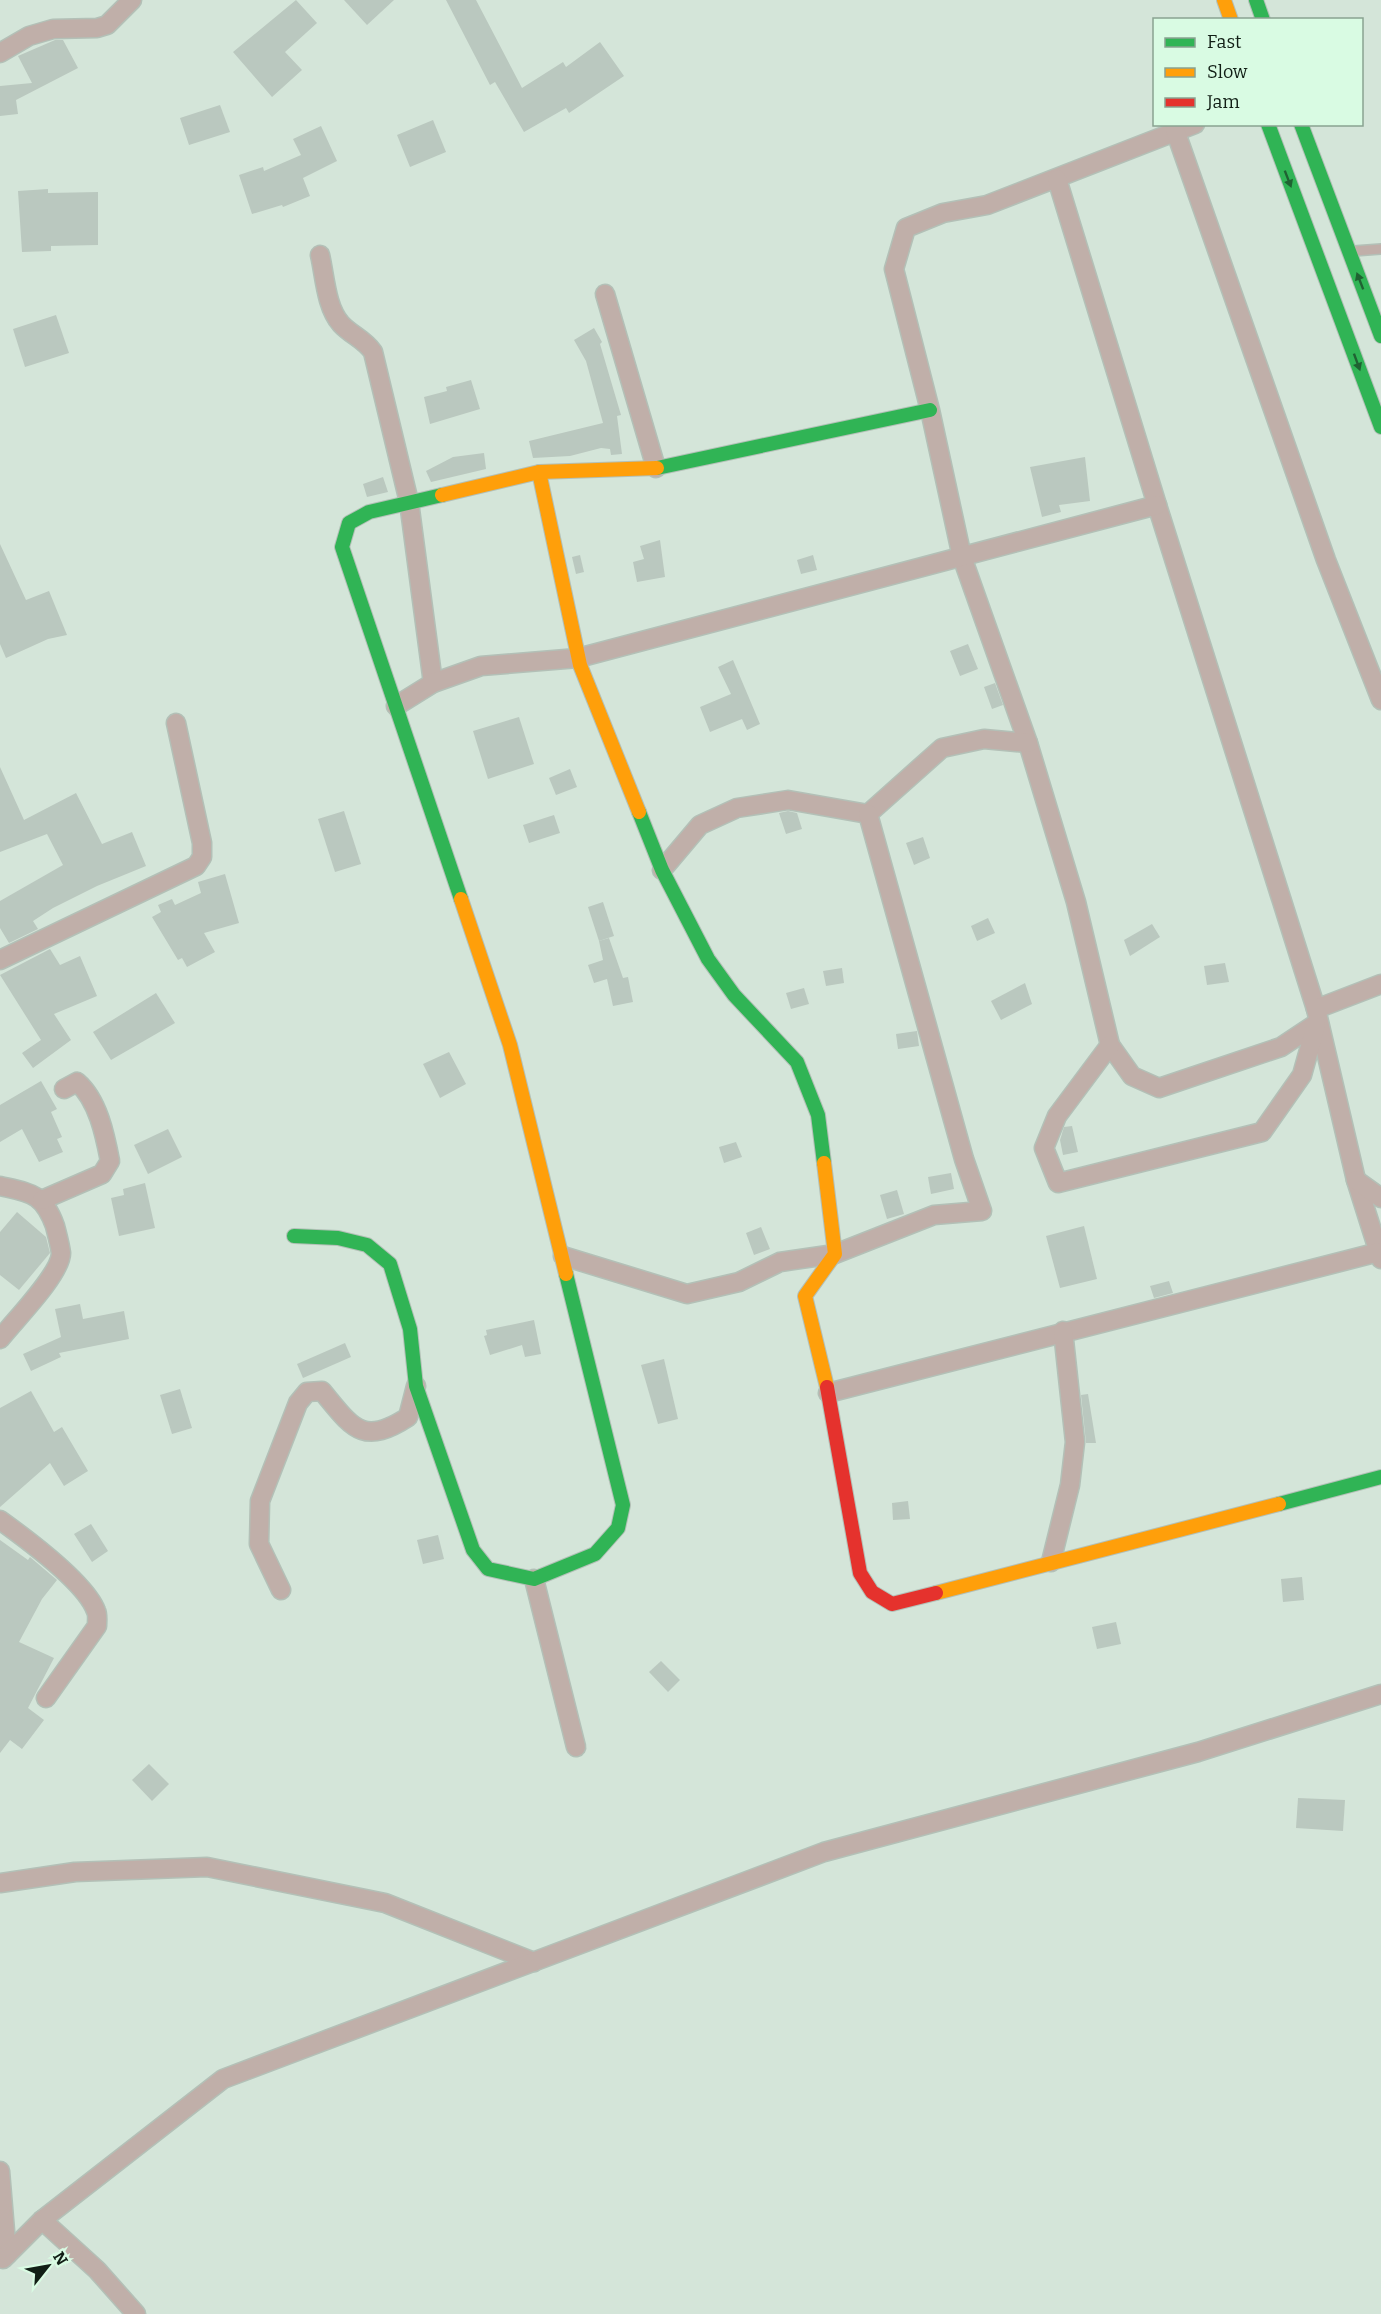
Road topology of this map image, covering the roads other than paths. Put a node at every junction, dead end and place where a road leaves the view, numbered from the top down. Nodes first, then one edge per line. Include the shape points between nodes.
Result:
1 (132, 0) edge
2 (1224, 0) edge
3 (1256, 0) edge
4 (1230, 18) edge
5 (1262, 18) edge
6 (0, 53) edge
7 (1188, 126) edge
8 (1269, 126) edge
9 (1302, 126) edge
10 (1175, 130) junction
11 (1058, 179) junction
12 (1381, 249) edge
13 (1349, 252) junction
14 (320, 255) dead end
15 (605, 294) dead end
16 (1381, 336) edge
17 (930, 410) junction
18 (1381, 427) edge
19 (656, 468) junction
20 (538, 472) junction
21 (409, 502) junction
22 (1156, 505) junction
23 (962, 557) junction
24 (578, 658) junction
25 (433, 683) junction
26 (1381, 700) edge
27 (396, 706) junction
28 (176, 723) dead end
29 (1028, 743) junction
30 (868, 814) junction
31 (662, 870) junction
32 (0, 960) edge
33 (1381, 984) edge
34 (1316, 1016) junction
35 (1110, 1045) junction
36 (64, 1089) dead end
37 (1356, 1180) junction
38 (0, 1186) edge
39 (1381, 1198) edge
40 (42, 1200) junction
41 (294, 1236) dead end
42 (835, 1254) junction
43 (1380, 1255) edge
44 (563, 1256) junction
45 (1063, 1331) junction
46 (0, 1339) edge
47 (416, 1386) junction
48 (828, 1393) junction
49 (1381, 1477) edge
50 (0, 1520) edge
51 (1051, 1562) junction
52 (534, 1579) junction
53 (280, 1590) dead end
54 (1381, 1694) edge
55 (46, 1698) dead end
56 (576, 1747) dead end
57 (0, 1883) edge
58 (534, 1962) junction
59 (0, 2171) edge
60 (42, 2220) junction
61 (4, 2259) edge
62 (136, 2314) edge

1 - 6 street via 107,25 53,29 29,36
2 - 4 street
3 - 5 street
7 - 10 street
8 -> 18 street
9 - 13 street
10 - 11 street
10 - 26 street via 1326,560
11 - 17 street via 906,228 894,269
11 - 22 street
12 - 13 lane
16 -> 13 street
14 - 21 street via 333,312 342,325 374,352
15 - 19 street
17 - 19 street
17 - 23 street
19 - 20 street
20 - 21 street
20 - 24 street
21 - 25 street
21 - 27 street via 369,512 349,523 342,547
22 - 23 street
22 - 34 street
23 - 24 street
23 - 29 street
24 - 25 street via 481,666
24 - 31 street
25 - 27 street
27 - 44 street via 510,1045
28 - 32 street via 202,843 202,857 196,867
29 - 30 street via 984,739 942,748
29 - 35 street via 1076,902
30 - 31 street via 788,800 737,808 700,825
30 - 42 street via 981,1211 934,1215
31 - 42 street via 708,959 734,995 797,1062 818,1115
33 - 34 street
34 - 35 street via 1281,1047 1159,1088 1132,1076
34 - 35 street via 1302,1075 1262,1132 1058,1183 1044,1148 1057,1116
34 - 37 street
36 - 40 street via 77,1082 88,1092 110,1161 102,1174
37 - 39 street
37 - 43 street
38 - 40 street via 25,1191
40 - 46 street via 61,1255 49,1281
41 - 47 street via 338,1238 367,1245 390,1264 410,1329
42 - 44 street via 780,1262 739,1282 687,1294
42 - 48 street via 805,1296
43 - 45 street
44 - 52 street via 623,1505 618,1528 595,1554
45 - 48 street
45 - 51 street via 1074,1442 1070,1485
47 - 52 street via 473,1550 488,1569
47 - 53 street via 408,1417 389,1430 369,1432 351,1427 322,1391 307,1392 298,1403 260,1501 259,1544
48 - 51 street via 860,1573 872,1592 892,1605
49 - 51 street
50 - 55 street via 40,1548 86,1595 96,1612 97,1626
52 - 56 street
54 - 58 street via 1198,1752 824,1852
57 - 58 street via 75,1872 207,1867 385,1903
58 - 60 street via 223,2079
59 - 61 street
60 - 61 street
60 - 62 street via 97,2270

